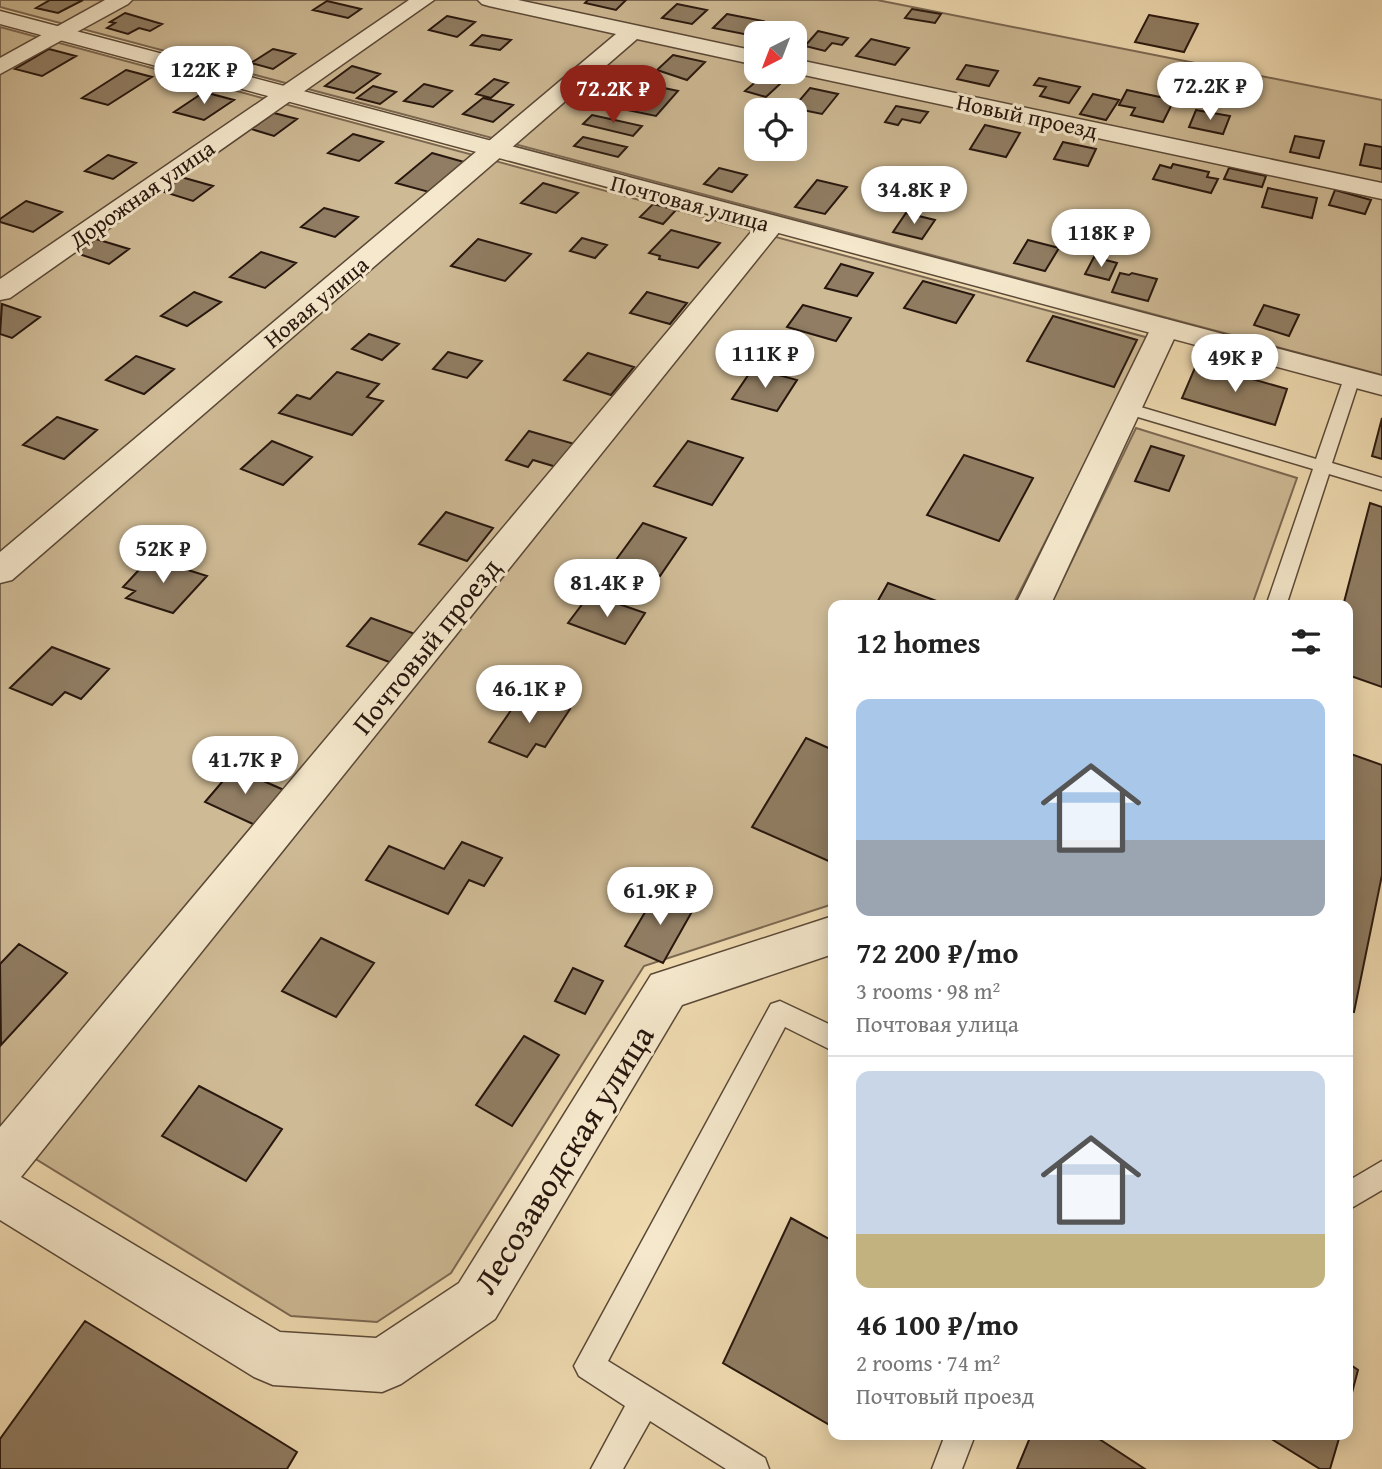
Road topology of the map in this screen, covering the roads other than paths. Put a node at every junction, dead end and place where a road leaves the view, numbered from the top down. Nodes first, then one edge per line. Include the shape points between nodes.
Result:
1 (121, 0) edge
2 (423, 0) edge
3 (489, 0) edge
4 (0, 16) edge
5 (631, 32) junction
6 (62, 33) junction
7 (744, 56) edge
8 (0, 67) edge
9 (807, 69) edge
10 (288, 93) junction
11 (494, 151) junction
12 (1382, 191) edge
13 (771, 225) junction
14 (0, 292) edge
15 (1165, 328) junction
16 (1352, 378) junction
17 (1382, 386) edge
18 (1127, 408) junction
19 (1323, 466) junction
20 (1382, 484) edge
21 (0, 571) edge
22 (1035, 600) edge
23 (1278, 600) edge
24 (828, 937) edge
25 (828, 1036) edge
26 (0, 1165) edge
27 (1382, 1174) edge
28 (0, 1192) edge
29 (1353, 1194) edge
30 (645, 1401) junction
31 (958, 1440) edge
32 (606, 1469) edge
33 (754, 1469) edge
34 (947, 1469) edge

1 - 6 street
2 - 10 street, Дорожная улица
3 - 5 street
4 - 6 street, Почтовая улица
5 - 7 street
5 - 11 street, Новая улица
6 - 8 street
6 - 10 street, Почтовая улица
9 - 12 street, Новый проезд
10 - 11 street, Почтовая улица
10 - 14 street, Дорожная улица
11 - 13 street, Почтовая улица
11 - 21 street, Новая улица
13 - 15 street, Почтовая улица
13 - 26 street, Почтовый проезд
15 - 16 street, Почтовая улица
15 - 18 street
16 - 17 street, Почтовая улица
16 - 19 lane
18 - 19 lane
18 - 22 street
19 - 20 lane
19 - 23 lane
24 - 28 street, Лесозаводская улица via 667,990 477,1301 382,1365 273,1358
25 - 30 lane via 780,1012 589,1366
27 - 29 lane
30 - 32 lane
30 - 33 lane
31 - 34 lane

